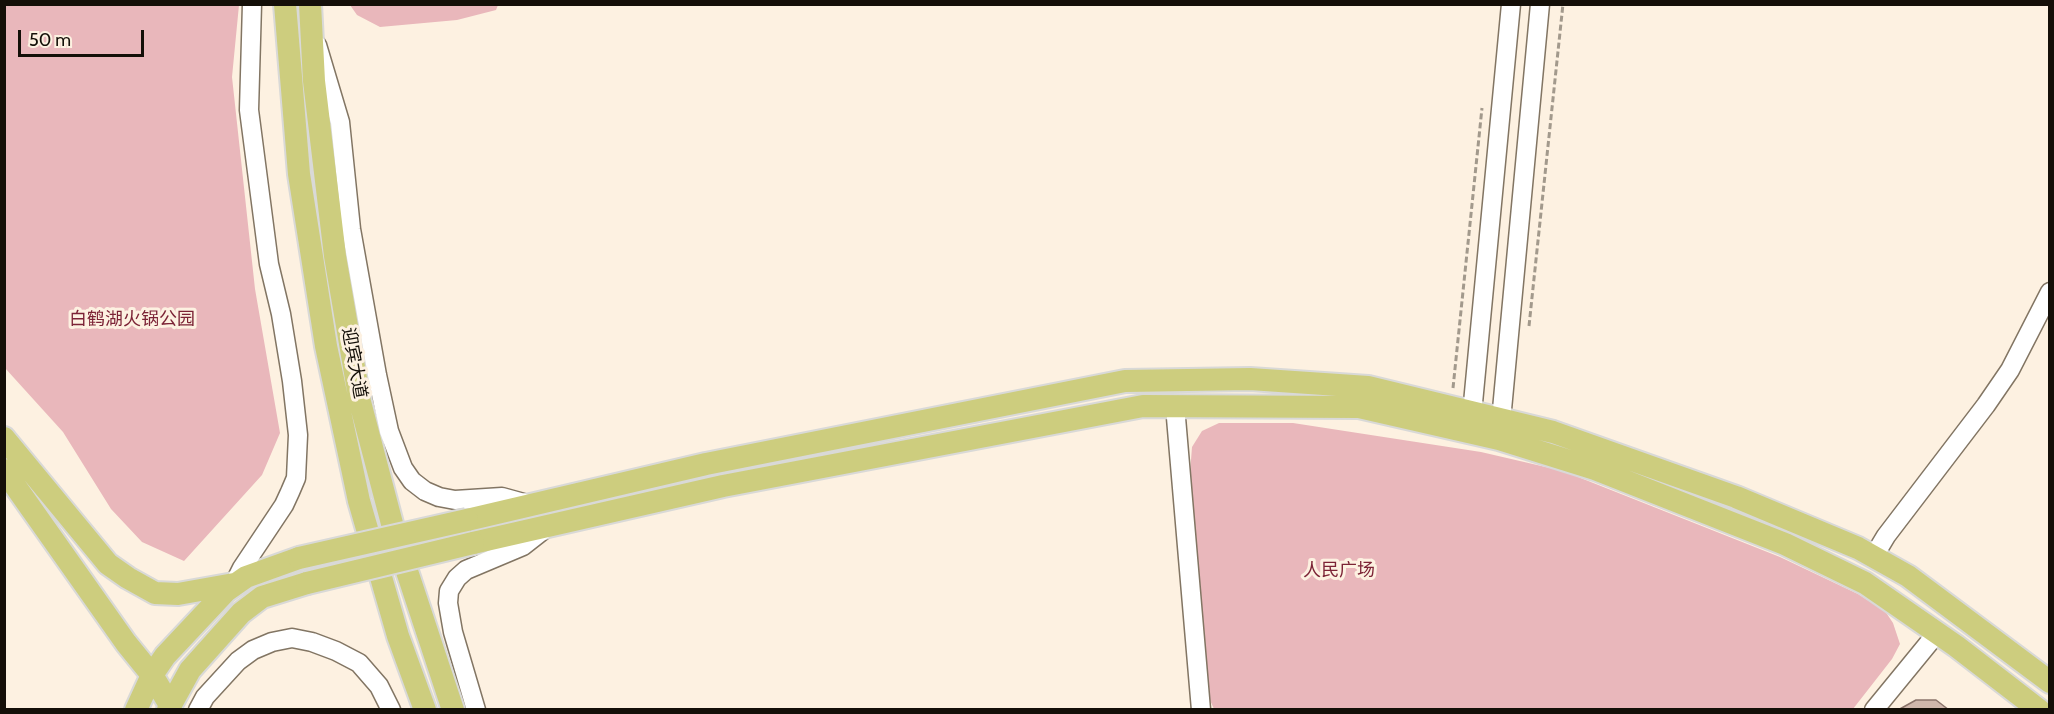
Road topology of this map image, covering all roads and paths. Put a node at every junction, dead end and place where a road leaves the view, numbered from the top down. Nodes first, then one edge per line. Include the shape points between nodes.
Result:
1 (252, 4) edge
2 (285, 4) edge
3 (310, 4) edge
4 (1511, 4) edge
5 (1540, 4) edge
6 (1563, 4) edge
7 (312, 27) junction
8 (1483, 99) dead end
9 (2049, 292) edge
10 (1528, 330) dead end
11 (1176, 406) junction
12 (1464, 418) junction
13 (1500, 429) junction
14 (4, 438) edge
15 (4, 470) edge
16 (531, 505) junction
17 (549, 526) junction
18 (1875, 556) junction
19 (234, 584) junction
20 (1937, 633) junction
21 (152, 675) junction
22 (2049, 682) edge
23 (169, 707) edge
24 (136, 710) edge
25 (198, 710) edge
26 (391, 710) edge
27 (425, 710) edge
28 (453, 710) edge
29 (476, 710) edge
30 (1201, 710) edge
31 (1874, 710) edge
32 (2039, 710) edge

1 - 19 street via 249,110 269,264 285,336 298,435 296,478 290,492
2 - 27 main road, 迎宾大道 via 299,174 326,346 359,501 398,636
3 - 7 main road, 迎宾大道
4 - 12 street
5 - 13 street
6 - 10 path
7 - 16 street via 340,122 351,230 377,375 389,431 403,468 412,481 439,497 502,497
7 - 28 main road, 迎宾大道 via 314,81 335,256 360,402 395,535
8 - 12 path
9 - 18 street via 2010,370
11 - 12 main road via 1359,407
11 - 17 main road via 1143,406 747,482
11 - 30 street
12 - 13 main road
12 - 16 main road via 1368,387 1250,379 1125,381 706,464
13 - 18 main road via 1553,432 1736,497
13 - 20 main road via 1785,544 1865,583
14 - 19 main road via 108,564 128,578 155,593 178,594
15 - 21 main road
16 - 19 main road, bridge via 299,558
17 - 23 main road, bridge via 262,597 241,613 190,670
17 - 29 street via 523,546 466,570 449,591 447,603 453,632
18 - 22 main road via 1908,576
19 - 21 main road
20 - 31 street
20 - 32 main road
21 - 23 main road
21 - 24 main road
25 - 26 street via 205,697 253,650 292,638 312,642 359,663 379,686

